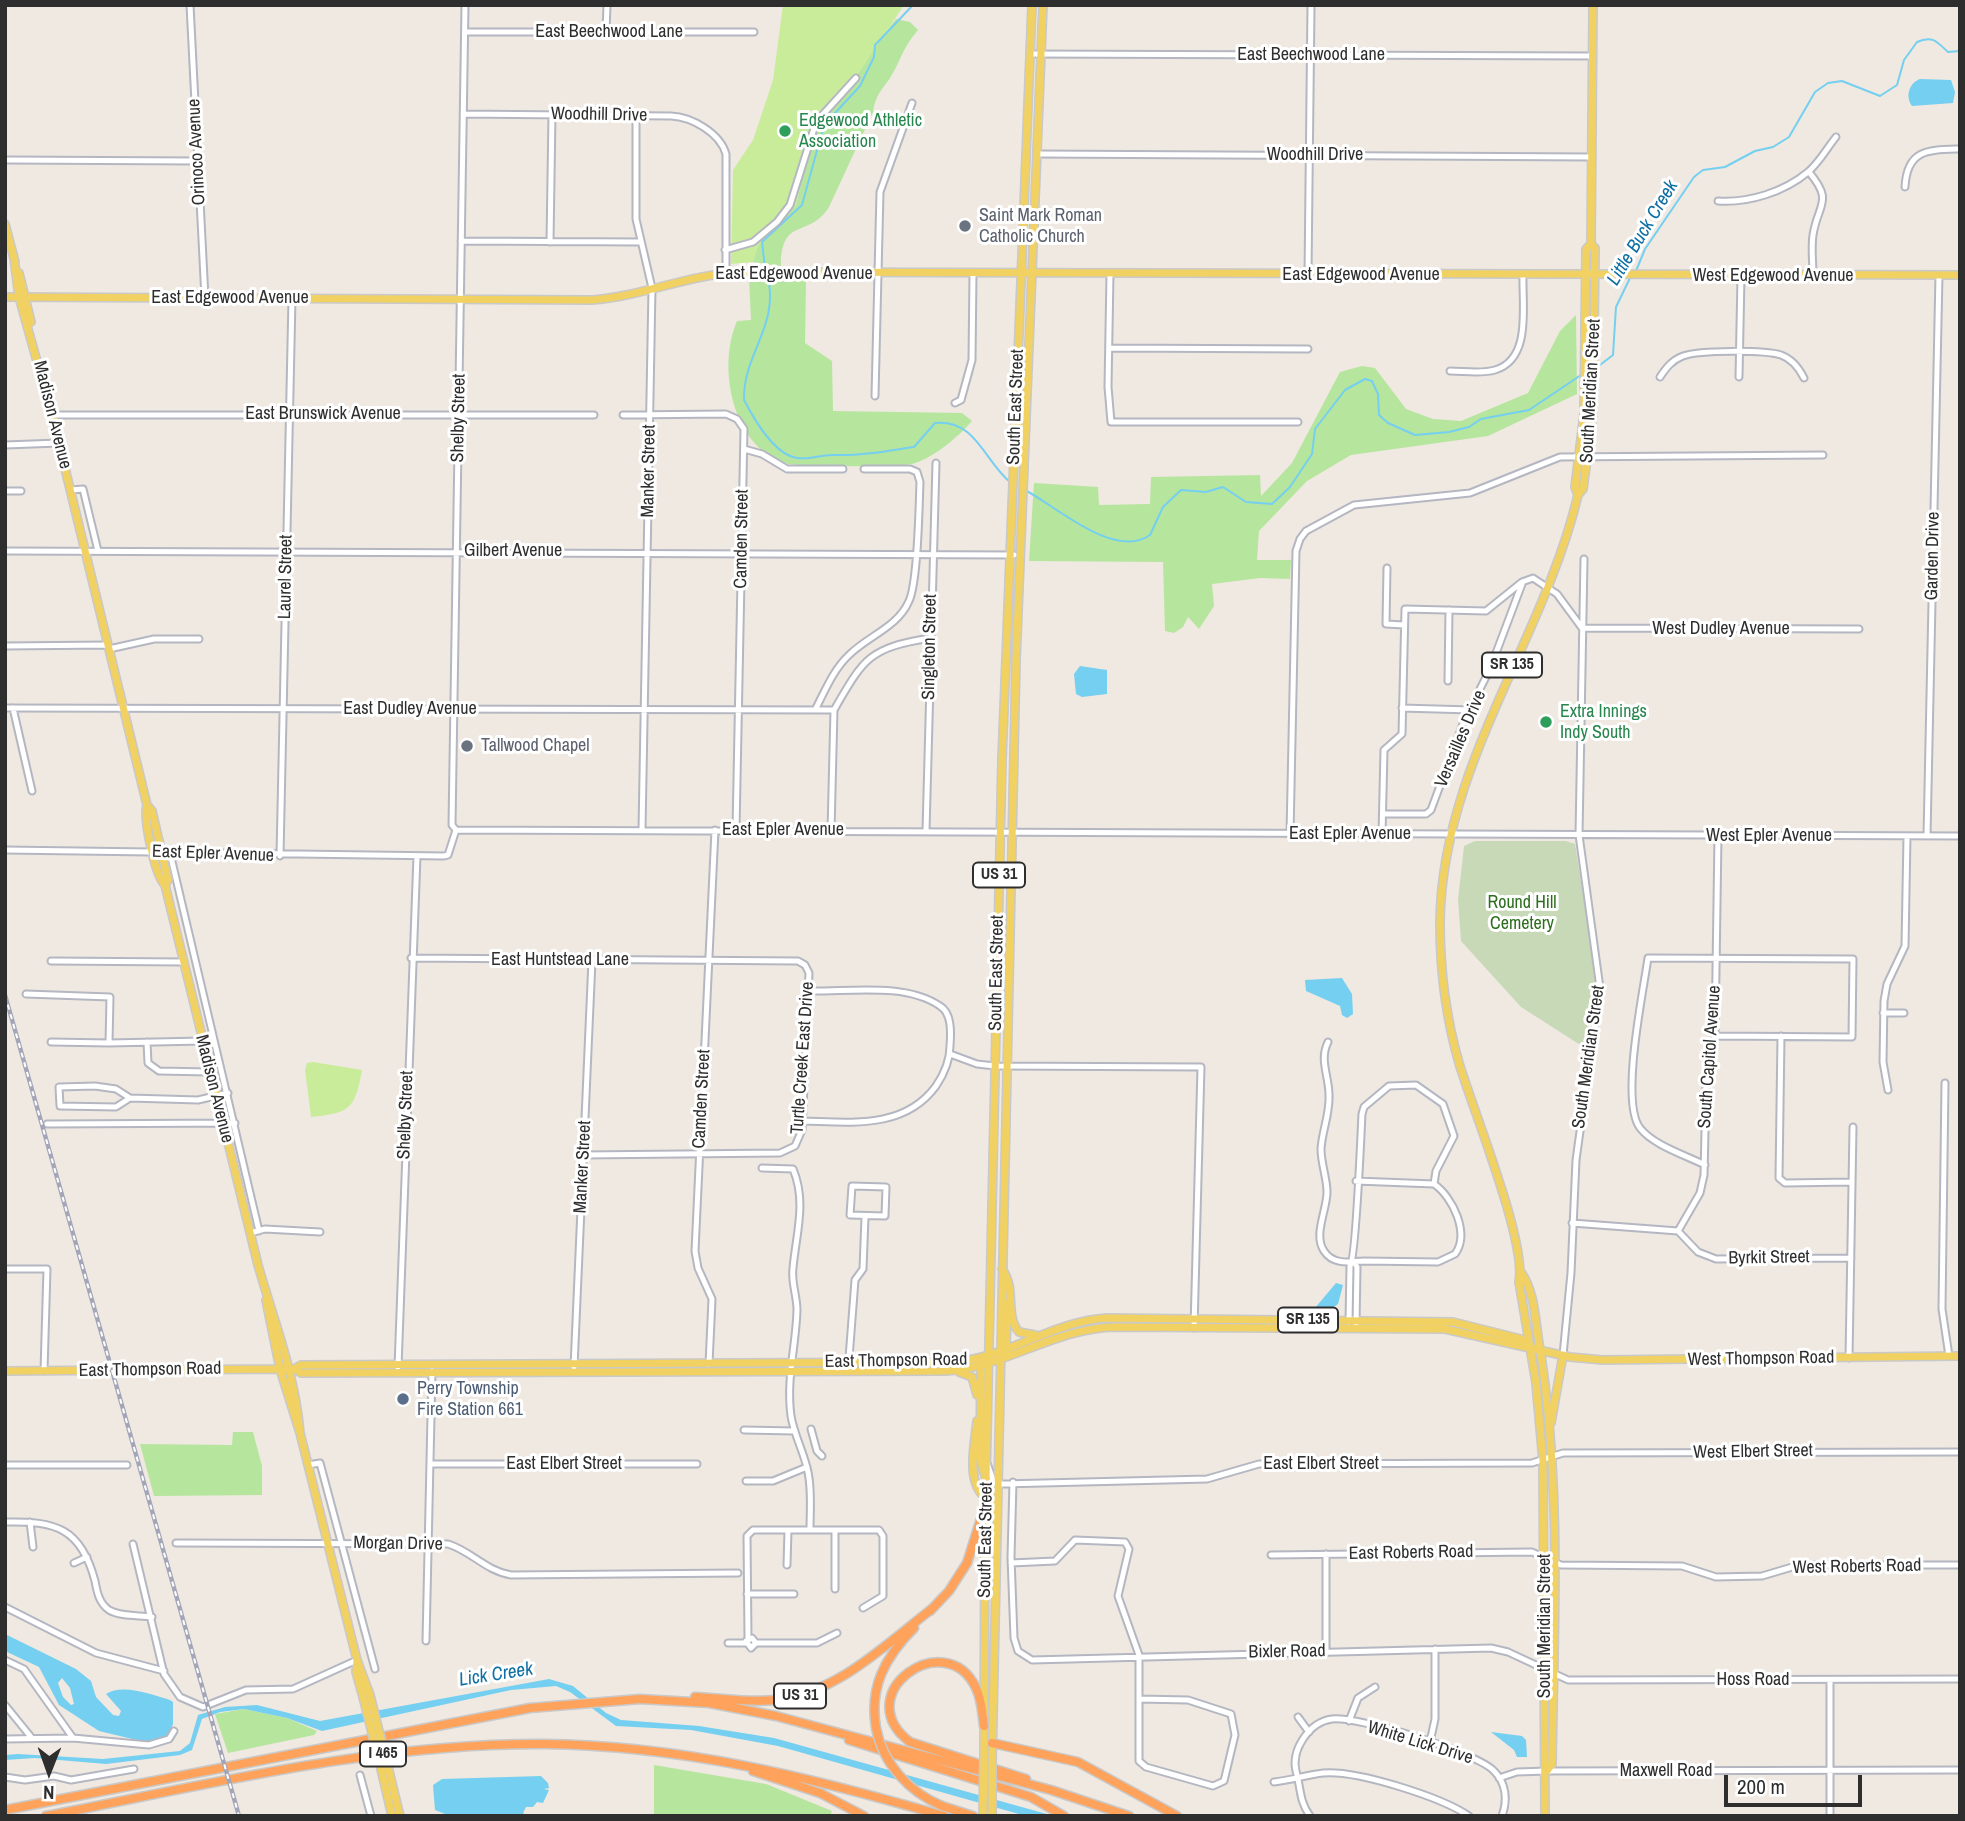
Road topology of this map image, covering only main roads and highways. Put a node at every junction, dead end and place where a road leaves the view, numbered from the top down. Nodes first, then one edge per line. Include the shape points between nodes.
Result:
1 (1032, 5) edge
2 (1043, 5) edge
3 (1593, 5) edge
4 (5, 224) edge
5 (1021, 274) junction
6 (1032, 274) junction
7 (1960, 275) edge
8 (1591, 276) junction
9 (5, 297) edge
10 (23, 297) junction
11 (1585, 455) junction
12 (1001, 1066) junction
13 (991, 1253) junction
14 (1002, 1269) junction
15 (1001, 1296) junction
16 (1194, 1324) junction
17 (1039, 1336) junction
18 (1536, 1348) junction
19 (1003, 1350) junction
20 (989, 1355) junction
21 (1016, 1355) junction
22 (1563, 1355) junction
23 (1960, 1356) edge
24 (974, 1359) junction
25 (1000, 1361) junction
26 (986, 1365) junction
27 (851, 1367) junction
28 (287, 1369) junction
29 (432, 1370) junction
30 (955, 1370) junction
31 (5, 1371) edge
32 (1549, 1428) junction
33 (1548, 1458) junction
34 (987, 1479) junction
35 (986, 1501) junction
36 (996, 1520) junction
37 (933, 1608) junction
38 (640, 1699) junction
39 (804, 1723) junction
40 (984, 1726) junction
41 (992, 1743) junction
42 (988, 1760) junction
43 (724, 1761) junction
44 (384, 1768) junction
45 (1051, 1790) junction
46 (5, 1810) edge
47 (46, 1816) edge
48 (392, 1816) edge
49 (400, 1816) edge
50 (864, 1816) edge
51 (944, 1816) edge
52 (973, 1816) edge
53 (983, 1816) edge
54 (992, 1816) edge
55 (1063, 1816) edge
56 (1129, 1816) edge
57 (1177, 1816) edge
58 (1545, 1816) edge

1 - 5 main road, South East Street / US 31
2 - 6 main road, South East Street / US 31
3 - 8 main road, South Meridian Street / SR 135 via 1591,244 1586,249
4 - 10 main road, Madison Avenue
5 - 6 main road, East Edgewood Avenue
5 - 10 main road, East Edgewood Avenue via 726,273 592,300
5 - 12 main road, South East Street / US 31 via 1000,832
6 - 8 main road, East Edgewood Avenue
6 - 12 main road, South East Street / US 31
7 - 8 main road, West Edgewood Avenue
8 - 11 main road, South Meridian Street / SR 135
8 - 11 main road, South Meridian Street / SR 135 via 1594,385
9 - 10 main road, East Edgewood Avenue
10 - 28 main road, Madison Avenue via 147,805 144,813 162,853 165,885 209,1072
11 - 18 main road, South Meridian Street / SR 135 via 1583,489 1559,558 1470,764 1450,835 1440,919 1446,1007 1521,1272 1528,1283
12 - 13 main road, South East Street / US 31
12 - 14 main road, South East Street / US 31
13 - 15 main road
13 - 20 main road, South East Street / US 31
14 - 15 main road, South East Street / US 31
14 - 17 main road via 1011,1286 1016,1329
15 - 19 main road, South East Street / US 31
16 - 17 main road, East Thompson Road / SR 135 via 1099,1319
16 - 18 main road, East Thompson Road / SR 135 via 1444,1329
16 - 18 main road, East Thompson Road / SR 135 via 1453,1322 1521,1339
16 - 21 main road, East Thompson Road / SR 135 via 1096,1328
17 - 19 main road, East Thompson Road / SR 135
18 - 22 main road, East Thompson Road
18 - 32 main road, South Meridian Street
18 - 33 main road, South Meridian Street
19 - 20 main road, East Thompson Road / SR 135
19 - 21 main road
19 - 25 main road, South East Street / US 31
20 - 24 main road, East Thompson Road
20 - 26 main road, South East Street / US 31
21 - 25 main road, East Thompson Road / SR 135
22 - 23 main road, West Thompson Road via 1603,1360
22 - 32 main road, South Meridian Street
24 - 26 main road
24 - 27 main road, East Thompson Road
25 - 26 main road, East Thompson Road / SR 135
25 - 36 main road, South East Street / US 31
26 - 30 main road, East Thompson Road
26 - 34 main road, South East Street / US 31
26 - 34 main road via 980,1459
27 - 29 main road, East Thompson Road
27 - 30 main road, East Thompson Road
28 - 29 main road, East Thompson Road via 398,1374
28 - 29 main road, East Thompson Road via 398,1365
28 - 31 main road, East Thompson Road
28 - 44 main road, Madison Avenue, bridge via 357,1660 356,1672
30 - 35 main road via 970,1375 977,1387 975,1480
32 - 33 main road, South Meridian Street
33 - 58 main road, South Meridian Street
34 - 35 main road, South East Street / US 31
34 - 36 main road via 993,1489
35 - 37 highway, US 31 via 968,1563
35 - 40 main road, South East Street
36 - 41 main road, South East Street / US 31
37 - 38 highway, US 31 via 839,1678 799,1696 756,1702 672,1695
37 - 52 highway, bridge via 895,1648 883,1668 874,1700 876,1728 896,1772 917,1792
38 - 39 highway, I 465 via 709,1703
38 - 46 highway, I 465 via 563,1703
39 - 45 highway, I 465
39 - 55 highway via 1031,1797
40 - 42 main road, South East Street
40 - 45 highway via 974,1685 964,1672 950,1665 918,1666 902,1677 894,1691 891,1717 910,1742 1013,1773
41 - 42 main road, South East Street / US 31
41 - 57 highway via 1078,1762
42 - 53 main road, South East Street, bridge
42 - 54 main road, South East Street / US 31, bridge
43 - 47 highway, I 465 via 588,1745 441,1748 342,1760
43 - 50 highway via 803,1787
43 - 51 highway, I 465 via 823,1782
44 - 48 main road, Madison Avenue
44 - 49 main road, Madison Avenue
45 - 56 highway, I 465

